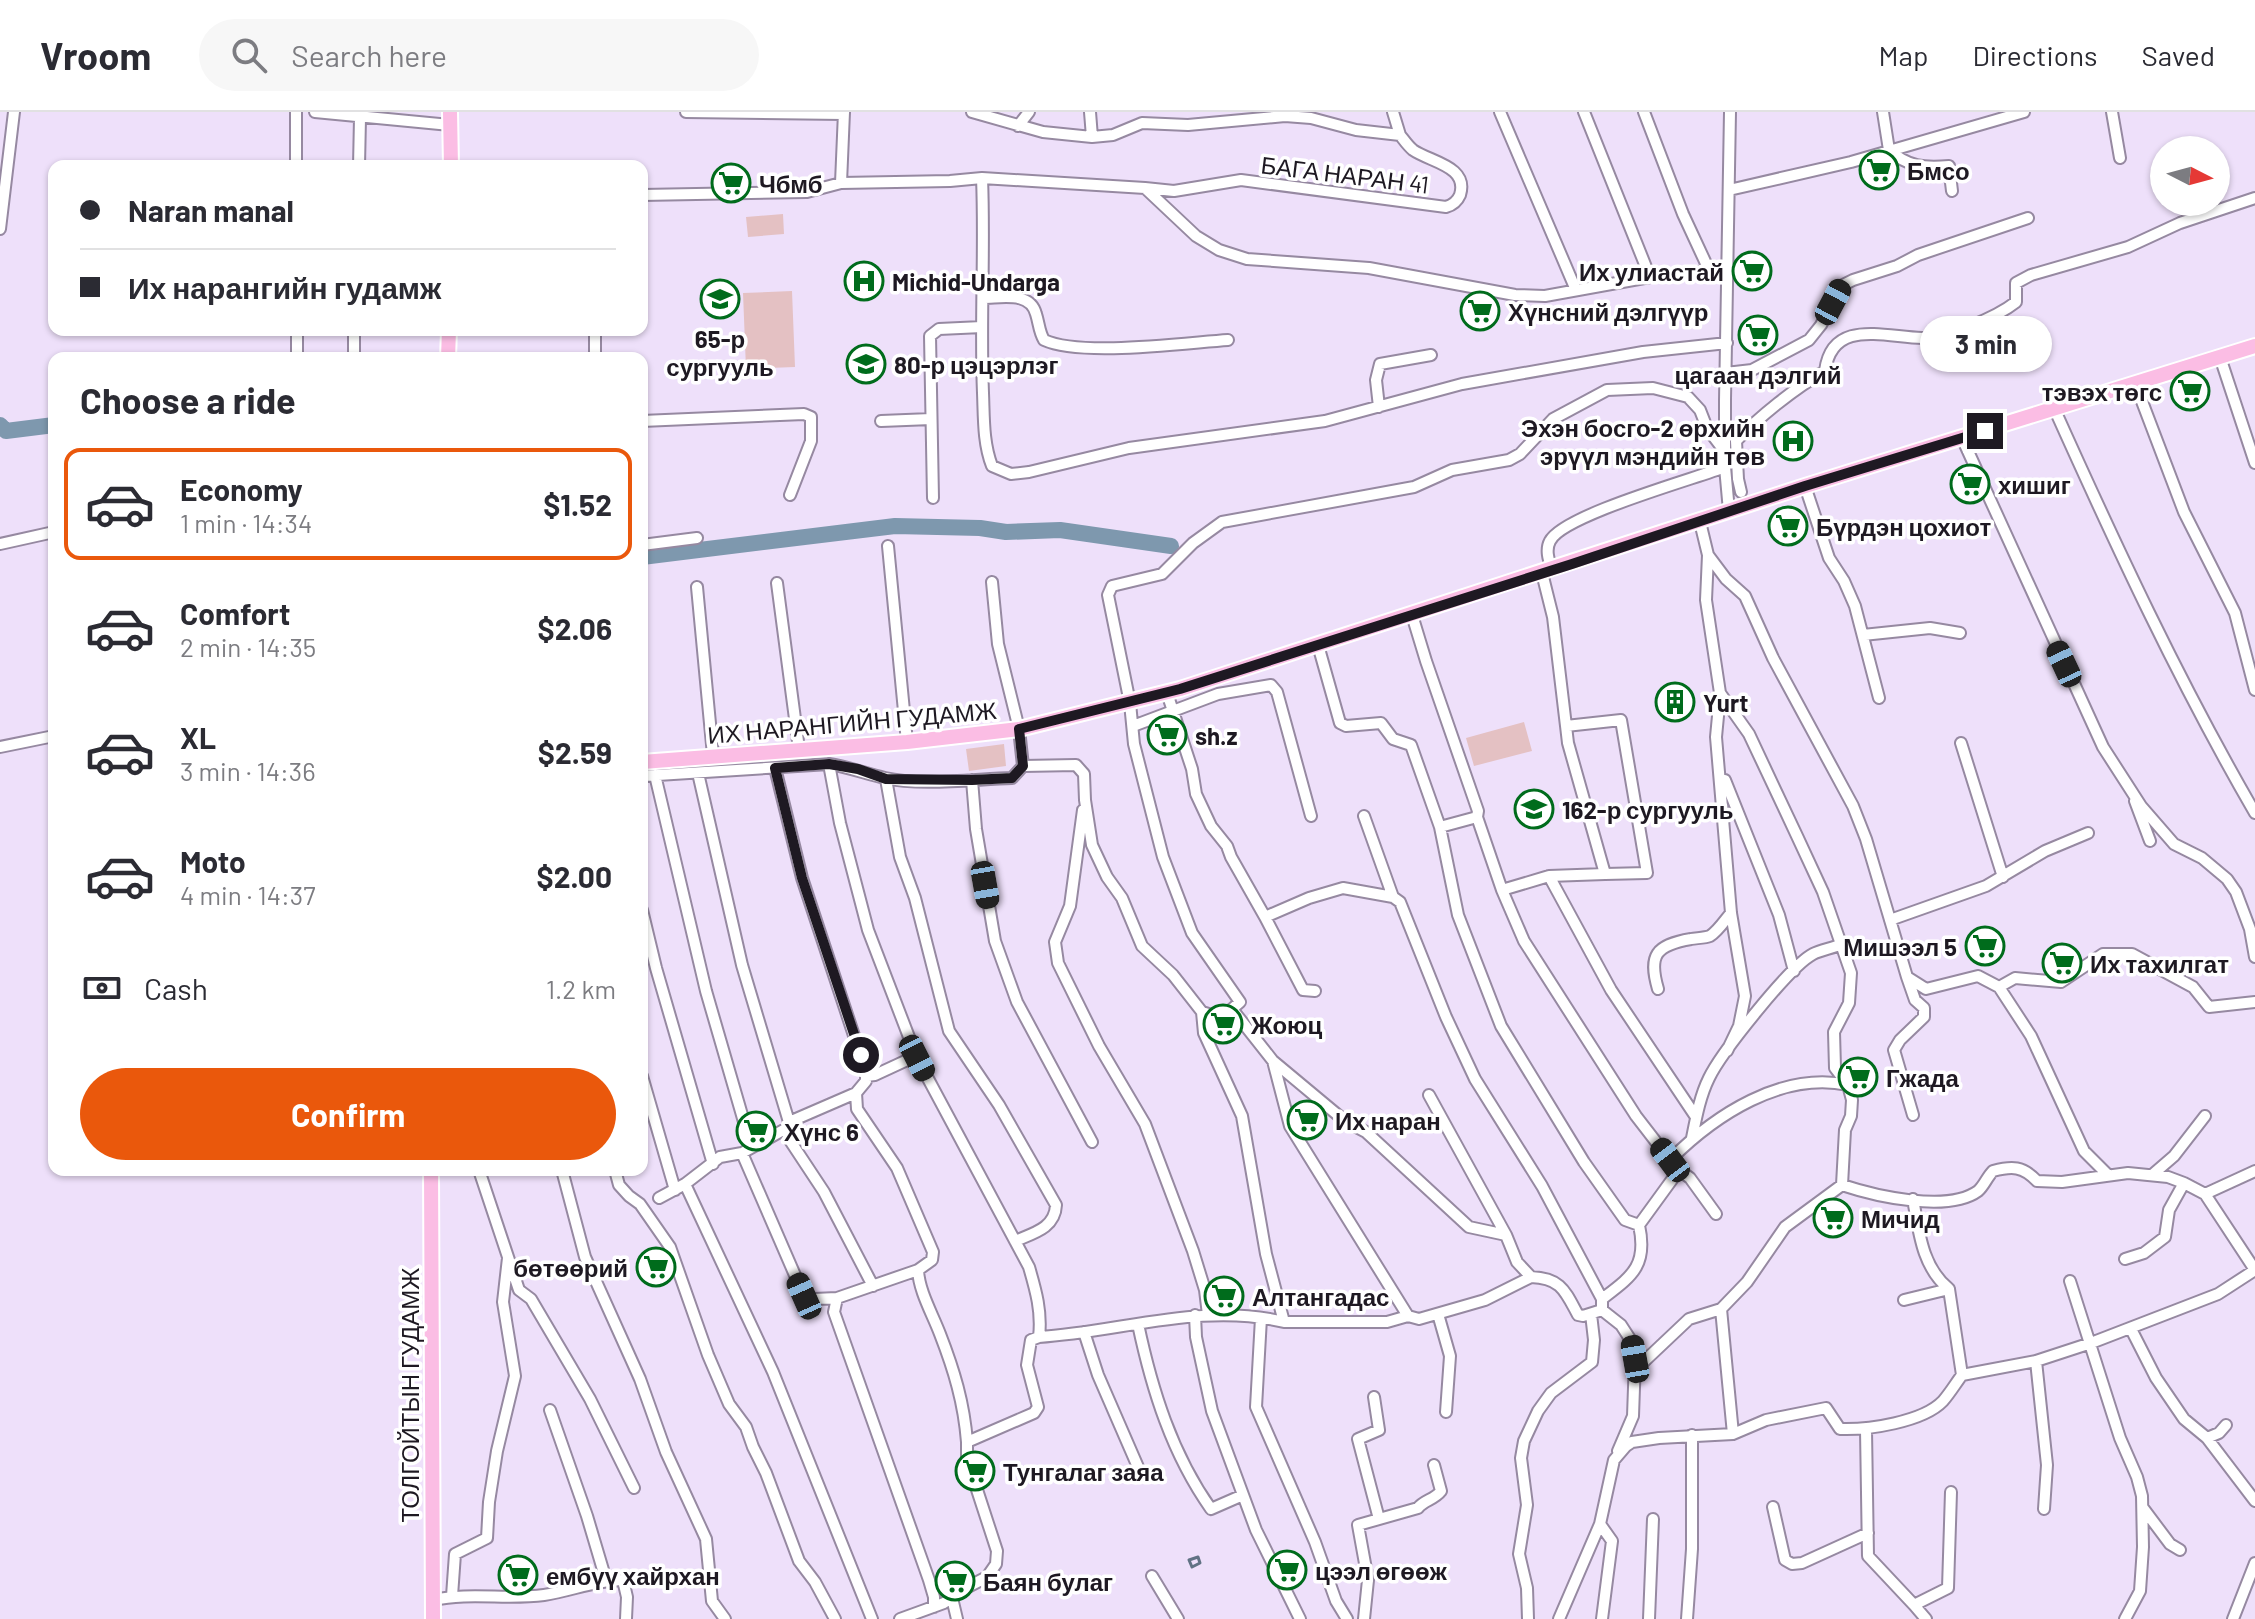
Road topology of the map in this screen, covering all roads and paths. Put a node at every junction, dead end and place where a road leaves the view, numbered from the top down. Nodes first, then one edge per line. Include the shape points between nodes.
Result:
1 (14, 112) edge
2 (296, 112) edge
3 (315, 112) edge
4 (686, 112) edge
5 (972, 112) edge
6 (1029, 112) edge
7 (1090, 112) edge
8 (1393, 112) edge
9 (1500, 112) edge
10 (1584, 112) edge
11 (1644, 112) edge
12 (1730, 112) edge
13 (1883, 112) edge
14 (2024, 112) edge
15 (2112, 112) edge
16 (844, 113) edge
17 (1320, 116) edge
18 (1226, 117) edge
19 (1982, 117) edge
20 (360, 118) junction
21 (450, 118) edge
22 (1142, 118) edge
23 (1018, 126) junction
24 (1400, 135) junction
25 (1092, 137) junction
26 (1889, 150) junction
27 (2120, 158) dead end
28 (296, 160) edge
29 (359, 160) edge
30 (451, 160) edge
31 (982, 178) junction
32 (841, 183) junction
33 (1145, 188) junction
34 (1729, 190) junction
35 (1952, 191) dead end
36 (648, 195) edge
37 (2255, 198) edge
38 (2028, 218) dead end
39 (0, 229) edge
40 (1729, 268) junction
41 (1709, 270) junction
42 (1650, 277) junction
43 (1576, 290) junction
44 (983, 298) junction
45 (982, 327) junction
46 (1228, 340) dead end
47 (1727, 343) junction
48 (2255, 346) edge
49 (1431, 355) dead end
50 (2220, 357) junction
51 (1726, 373) junction
52 (2135, 383) junction
53 (1379, 407) junction
54 (2054, 408) junction
55 (931, 419) junction
56 (648, 421) edge
57 (881, 421) dead end
58 (1962, 438) junction
59 (1726, 453) junction
60 (2255, 463) edge
61 (1725, 467) junction
62 (1805, 486) junction
63 (1741, 492) dead end
64 (790, 495) dead end
65 (933, 498) dead end
66 (1729, 511) junction
67 (1700, 522) junction
68 (48, 533) edge
69 (697, 538) dead end
70 (0, 544) edge
71 (648, 544) edge
72 (888, 546) dead end
73 (1708, 555) junction
74 (1547, 572) junction
75 (992, 582) dead end
76 (777, 583) dead end
77 (697, 587) dead end
78 (1412, 615) junction
79 (1960, 633) dead end
80 (1863, 635) junction
81 (1318, 645) junction
82 (1213, 678) junction
83 (2255, 690) edge
84 (1167, 693) junction
85 (1720, 693) junction
86 (1218, 694) junction
87 (1879, 698) dead end
88 (1130, 703) junction
89 (1173, 709) junction
90 (1133, 726) junction
91 (1566, 726) junction
92 (1019, 729) junction
93 (48, 737) edge
94 (907, 742) junction
95 (1961, 743) dead end
96 (0, 747) edge
97 (799, 749) junction
98 (713, 755) junction
99 (648, 761) edge
100 (829, 764) junction
101 (1023, 766) junction
102 (775, 768) junction
103 (1720, 771) junction
104 (698, 773) junction
105 (655, 775) junction
106 (648, 776) edge
107 (886, 779) junction
108 (972, 780) junction
109 (2134, 795) junction
110 (1085, 800) junction
111 (2255, 813) edge
112 (1311, 816) dead end
113 (1364, 816) dead end
114 (1477, 817) junction
115 (1440, 827) junction
116 (2088, 833) dead end
117 (2150, 841) dead end
118 (1605, 874) junction
119 (1549, 876) junction
120 (2003, 877) junction
121 (1502, 890) junction
122 (1393, 897) junction
123 (1731, 913) junction
124 (1265, 917) junction
125 (1890, 920) junction
126 (648, 934) edge
127 (1842, 944) junction
128 (2255, 957) edge
129 (1794, 971) junction
130 (1907, 977) junction
131 (1999, 987) junction
132 (1658, 989) dead end
133 (1315, 991) dead end
134 (2255, 1002) edge
135 (1232, 1009) junction
136 (1202, 1012) junction
137 (1727, 1051) junction
138 (916, 1056) junction
139 (1273, 1061) junction
140 (866, 1076) junction
141 (1848, 1085) junction
142 (856, 1093) junction
143 (1429, 1095) dead end
144 (648, 1097) edge
145 (1913, 1115) dead end
146 (2205, 1116) dead end
147 (1696, 1117) junction
148 (789, 1122) junction
149 (1692, 1138) junction
150 (1092, 1142) dead end
151 (747, 1150) junction
152 (1670, 1160) junction
153 (713, 1164) junction
154 (1679, 1170) junction
155 (2255, 1171) edge
156 (2108, 1175) junction
157 (2152, 1175) junction
158 (431, 1176) edge
159 (481, 1176) edge
160 (564, 1176) edge
161 (617, 1176) edge
162 (2184, 1183) junction
163 (685, 1184) junction
164 (1842, 1185) junction
165 (675, 1190) junction
166 (2205, 1194) junction
167 (659, 1198) dead end
168 (1913, 1199) junction
169 (1716, 1214) dead end
170 (1639, 1225) junction
171 (1506, 1235) junction
172 (1015, 1241) junction
173 (508, 1258) junction
174 (2125, 1259) dead end
175 (918, 1270) junction
176 (2255, 1270) edge
177 (1531, 1277) junction
178 (2070, 1281) dead end
179 (873, 1286) junction
180 (1949, 1289) junction
181 (837, 1298) junction
182 (1904, 1300) dead end
183 (1602, 1304) junction
184 (1721, 1309) junction
185 (1438, 1314) junction
186 (1591, 1314) junction
187 (1195, 1315) junction
188 (1208, 1315) junction
189 (1408, 1316) junction
190 (1261, 1318) junction
191 (1284, 1322) junction
192 (1138, 1324) junction
193 (2131, 1329) junction
194 (1084, 1332) junction
195 (1039, 1337) junction
196 (2091, 1343) junction
197 (2036, 1361) junction
198 (1635, 1370) junction
199 (1962, 1375) junction
200 (1374, 1397) dead end
201 (550, 1410) dead end
202 (1446, 1412) dead end
203 (2226, 1425) dead end
204 (1866, 1430) junction
205 (1733, 1434) junction
206 (1692, 1435) junction
207 (2207, 1438) junction
208 (967, 1442) junction
209 (1614, 1460) junction
210 (1434, 1465) dead end
211 (1138, 1467) dead end
212 (634, 1488) dead end
213 (1951, 1492) dead end
214 (1243, 1495) junction
215 (2255, 1501) edge
216 (1773, 1507) dead end
217 (2143, 1508) junction
218 (2044, 1509) dead end
219 (1379, 1519) junction
220 (1653, 1519) dead end
221 (1600, 1524) junction
222 (1868, 1533) junction
223 (2180, 1550) dead end
224 (2255, 1563) edge
225 (1152, 1576) dead end
226 (606, 1580) junction
227 (452, 1596) junction
228 (952, 1598) junction
229 (433, 1600) junction
230 (1914, 1605) junction
231 (934, 1607) junction
232 (433, 1619) edge
233 (626, 1619) edge
234 (725, 1619) edge
235 (835, 1619) edge
236 (872, 1619) edge
237 (900, 1619) edge
238 (957, 1619) edge
239 (1178, 1619) edge
240 (1300, 1619) edge
241 (1347, 1619) edge
242 (1364, 1619) edge
243 (1528, 1619) edge
244 (1559, 1619) edge
245 (1602, 1619) edge
246 (1649, 1619) edge
247 (1687, 1619) edge
248 (1926, 1619) edge
249 (2125, 1619) edge
250 (2233, 1619) edge

1 - 39 street
2 - 28 street
3 - 20 street
4 - 16 street
5 - 23 street
6 - 23 street
7 - 25 street
8 - 24 street
9 - 43 street
10 - 42 street
11 - 41 street
12 - 34 street
13 - 26 street
14 - 19 street
15 - 27 street
16 - 32 street
17 - 18 street, БАГА НАРАН 41
17 - 24 street, БАГА НАРАН 41 via 1356,130
18 - 22 street, БАГА НАРАН 41 via 1188,125
19 - 26 street
20 - 21 street
20 - 29 street
21 - 30 main road
22 - 25 street via 1113,135
23 - 25 street
24 - 33 street, БАГА НАРАН 41 via 1411,149 1459,177 1459,199 1453,205 1241,180 1174,191
26 - 34 street
26 - 35 street via 1915,167 1949,166
31 - 32 street
31 - 33 street
31 - 44 street
32 - 36 street via 807,192
33 - 43 street via 1196,236 1247,259 1369,268 1515,295
34 - 40 street
37 - 63 street via 2128,247 2031,275 2016,283 2016,302 1963,328 1923,338 1848,336 1837,341 1825,371 1736,441
38 - 51 street via 1841,286 1809,340 1752,370
40 - 41 street
40 - 47 street
41 - 42 street
42 - 43 street
44 - 45 street
44 - 46 street via 1030,301 1044,340 1063,346
45 - 53 street via 988,455 992,466 1011,474 1129,448 1325,421
45 - 55 street via 939,329 930,336
47 - 51 street
47 - 53 street via 1462,384
48 - 50 main road, ИХ НАРАНГИЙН ГУДАМЖ
49 - 53 street via 1380,364
50 - 52 main road, ИХ НАРАНГИЙН ГУДАМЖ
50 - 60 street
51 - 59 street
52 - 54 main road, ИХ НАРАНГИЙН ГУДАМЖ
52 - 83 street via 2184,512 2235,613
54 - 58 main road, ИХ НАРАНГИЙН ГУДАМЖ
54 - 111 street via 2136,586
55 - 57 street
55 - 65 street
56 - 64 street via 811,417 811,441
58 - 62 main road, ИХ НАРАНГИЙН ГУДАМЖ
58 - 109 street via 2103,747
59 - 61 street
59 - 88 street via 1688,397 1653,388 1607,390 1553,419 1509,460 1452,470 1414,487 1222,522 1162,574 1112,586 1108,595
61 - 66 street
61 - 74 street via 1589,514 1548,543
62 - 66 main road, ИХ НАРАНГИЙН ГУДАМЖ
62 - 80 street
66 - 67 main road, ИХ НАРАНГИЙН ГУДАМЖ
67 - 73 street
67 - 74 main road, ИХ НАРАНГИЙН ГУДАМЖ
68 - 70 street
69 - 71 street
72 - 94 street
73 - 85 street via 1706,600
73 - 125 street via 1745,596 1853,806
74 - 78 main road, ИХ НАРАНГИЙН ГУДАМЖ
74 - 91 street
75 - 92 street via 998,644
76 - 97 street
77 - 98 street
78 - 81 main road, ИХ НАРАНГИЙН ГУДАМЖ
78 - 114 street
79 - 80 street via 1930,628
80 - 87 street
81 - 82 main road, ИХ НАРАНГИЙН ГУДАМЖ
81 - 115 street via 1338,719 1346,726 1381,723 1393,739 1411,745
82 - 84 main road, ИХ НАРАНГИЙН ГУДАМЖ
82 - 86 street
84 - 88 main road, ИХ НАРАНГИЙН ГУДАМЖ
84 - 89 street
85 - 103 street
85 - 127 street via 1749,734
86 - 89 street
86 - 112 street via 1271,685 1277,692
88 - 90 street
88 - 92 main road, ИХ НАРАНГИЙН ГУДАМЖ
89 - 90 street
89 - 124 street via 1196,794
90 - 135 street via 1163,857 1192,933 1240,1002
91 - 118 street
91 - 118 street via 1621,720 1648,870
92 - 94 main road, ИХ НАРАНГИЙН ГУДАМЖ
92 - 101 street
93 - 96 street
94 - 97 main road, ИХ НАРАНГИЙН ГУДАМЖ
95 - 120 street
97 - 98 main road, ИХ НАРАНГИЙН ГУДАМЖ
98 - 99 main road, ИХ НАРАНГИЙН ГУДАМЖ
100 - 102 street
100 - 107 street
100 - 138 street via 861,906
101 - 108 street via 1012,778
101 - 110 street via 1076,765 1084,774
102 - 104 street
102 - 140 street via 802,878
103 - 123 street
103 - 129 street via 1779,915
104 - 105 street
104 - 148 street via 742,965
105 - 106 street
105 - 151 street
107 - 108 street
107 - 172 street via 900,857 949,1031 1056,1205 1051,1223
108 - 150 street via 995,941 1017,1002
109 - 117 street
109 - 128 street via 2174,844 2227,879 2250,929
110 - 136 street via 1092,845 1142,946
110 - 188 street via 1070,906 1055,942 1058,963 1145,1124 1193,1251
113 - 122 street
114 - 115 street
114 - 121 street
115 - 170 street via 1458,915 1501,1026 1584,1162 1625,1220
116 - 120 street
118 - 119 street
119 - 121 street
119 - 147 street via 1611,990
120 - 125 street
121 - 152 street via 1524,941
122 - 124 street via 1343,888
122 - 183 street via 1400,902 1475,1079 1542,1186
123 - 132 street via 1709,936 1661,949 1653,961
123 - 137 street via 1745,996
124 - 133 street via 1303,990
125 - 130 street
126 - 153 street
127 - 129 street via 1811,955
127 - 141 street via 1851,973 1849,1003 1834,1032 1835,1068
129 - 137 street
130 - 131 street via 1926,989 1978,976
130 - 145 street via 1924,1017 1894,1050
131 - 134 street via 2015,978 2061,982 2103,954 2132,954 2193,987 2209,1007
131 - 156 street via 2031,1036 2084,1151
135 - 136 street via 1218,1017
135 - 139 street
136 - 191 street via 1204,1033 1242,1116 1266,1254
137 - 147 street via 1709,1078
138 - 140 street
138 - 172 street
139 - 171 street via 1366,1132 1469,1227
139 - 189 street via 1290,1126
140 - 142 street
141 - 149 street via 1801,1083 1731,1111
141 - 164 street via 1851,1116 1845,1130
142 - 148 street
142 - 175 street via 857,1109 897,1168 933,1252 932,1260
143 - 171 street
144 - 165 street
146 - 157 street
147 - 149 street
148 - 151 street
148 - 179 street via 789,1139 824,1192
149 - 152 street
151 - 153 street
151 - 181 street via 804,1296
152 - 154 street
153 - 163 street
154 - 169 street
154 - 170 street
155 - 166 street
156 - 157 street
156 - 168 street via 2037,1181 2028,1171 2011,1166 1993,1171 1980,1190 1960,1199
157 - 162 street
158 - 229 main road, ТОЛГОЙТЫН ГУДАМЖ
159 - 173 street
160 - 234 street via 585,1257 706,1539 712,1601
161 - 235 street via 670,1247 729,1404 746,1427 799,1561
162 - 166 street
162 - 174 street via 2169,1210 2165,1237
163 - 165 street
163 - 236 street via 773,1372
164 - 168 street
164 - 184 street via 1785,1227
165 - 167 street
166 - 176 street
168 - 180 street via 1921,1243 1935,1278
170 - 183 street via 1644,1247 1637,1268
171 - 177 street via 1517,1262
172 - 195 street via 1038,1296
173 - 212 street via 519,1290 531,1299 590,1399
173 - 227 street via 503,1302 515,1376 497,1451 487,1538 455,1554
175 - 179 street
175 - 208 street via 918,1284 956,1374
176 - 193 street via 2218,1294
177 - 185 street via 1503,1293
177 - 186 street via 1556,1282 1578,1315
178 - 196 street
179 - 181 street
180 - 182 street
180 - 199 street
181 - 231 street via 834,1312
183 - 186 street
183 - 198 street via 1632,1342
184 - 198 street via 1689,1319
184 - 205 street
185 - 189 street
185 - 202 street via 1450,1356
186 - 243 street via 1592,1362 1551,1393 1524,1441 1527,1505 1519,1554
187 - 188 street
187 - 192 street
187 - 214 street via 1212,1411
188 - 190 street
189 - 191 street via 1387,1322
190 - 191 street
190 - 241 street via 1256,1407
192 - 194 street
192 - 214 street via 1171,1439 1196,1488 1211,1509
193 - 196 street
193 - 207 street via 2184,1419
194 - 195 street
194 - 211 street
195 - 208 street via 1031,1340 1027,1365 1038,1407 1034,1413
196 - 197 street
196 - 217 street
197 - 199 street
197 - 218 street via 2047,1465
198 - 209 street via 1633,1416
199 - 204 street via 1942,1403 1910,1419
200 - 219 street via 1379,1430 1358,1439
201 - 226 street
203 - 207 street
204 - 205 street via 1840,1429 1826,1408 1766,1420
204 - 222 street
205 - 206 street
206 - 209 street via 1632,1442
206 - 247 street
207 - 215 street
208 - 228 street via 996,1564 987,1577
209 - 221 street
210 - 219 street via 1441,1491 1435,1499
213 - 230 street via 1948,1588
214 - 240 street
216 - 222 street via 1785,1560 1792,1564
217 - 223 street
217 - 249 street via 2140,1591
219 - 242 street via 1358,1525 1368,1580
220 - 246 street
221 - 244 street
221 - 245 street via 1612,1541
222 - 230 street via 1868,1556
224 - 250 street
225 - 239 street
226 - 227 street via 544,1595
226 - 233 street via 623,1580
227 - 229 street
228 - 231 street
228 - 238 street
229 - 232 main road, ТОЛГОЙТЫН ГУДАМЖ
230 - 248 street
231 - 237 street

